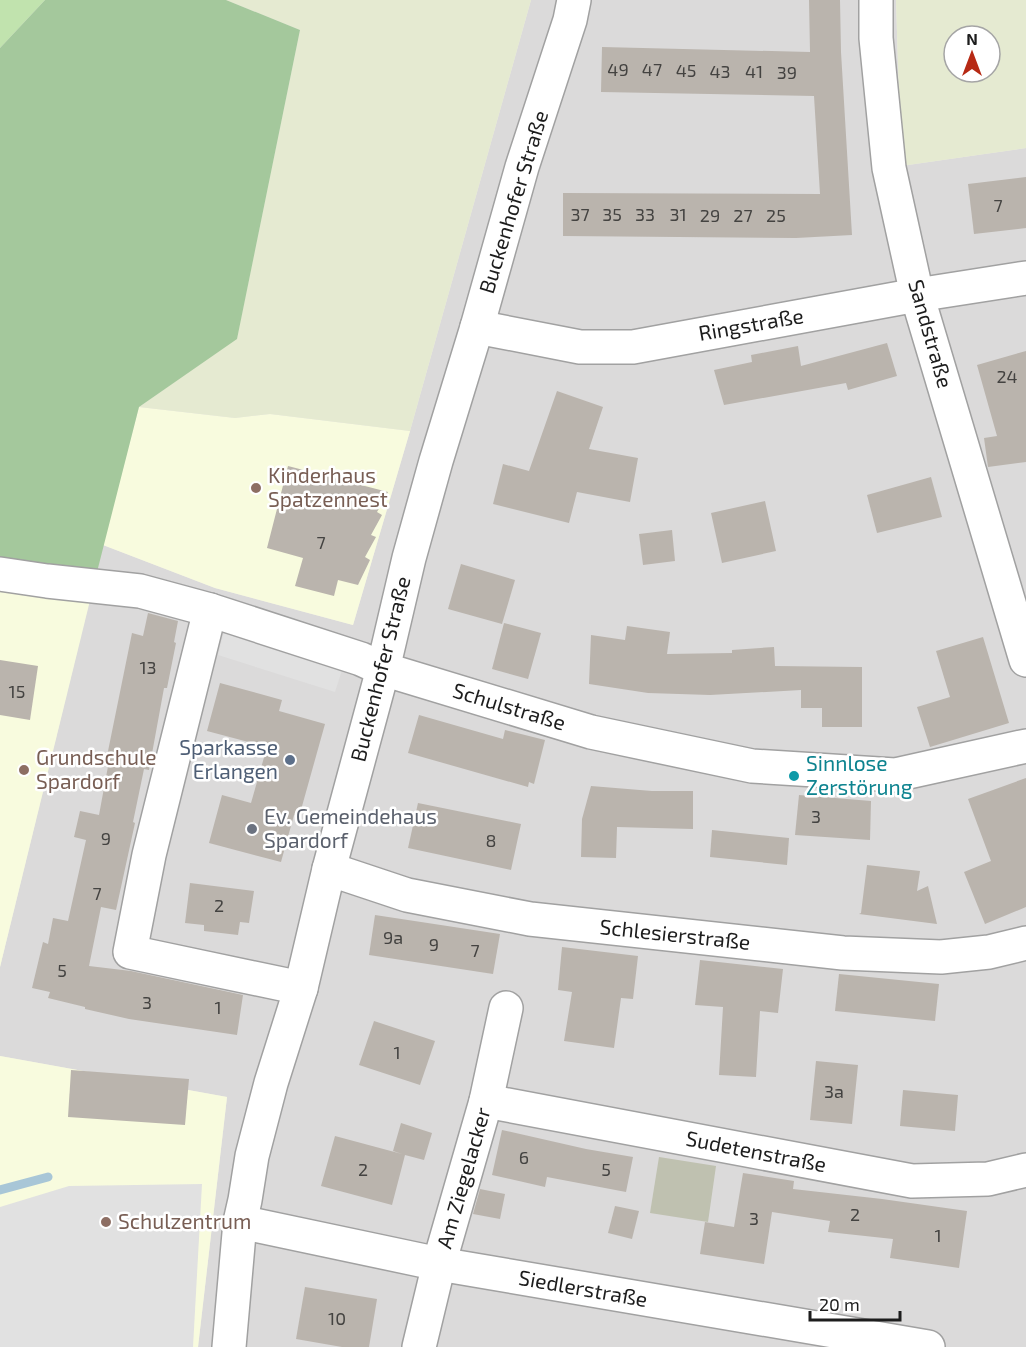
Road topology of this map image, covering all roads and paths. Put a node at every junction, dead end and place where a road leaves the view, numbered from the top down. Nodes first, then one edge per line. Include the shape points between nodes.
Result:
1 (574, 0) edge
2 (876, 0) edge
3 (1026, 278) edge
4 (918, 295) junction
5 (477, 327) junction
6 (0, 573) edge
7 (210, 610) junction
8 (1026, 660) edge
9 (383, 669) junction
10 (1026, 746) edge
11 (329, 869) junction
12 (1026, 943) edge
13 (302, 988) junction
14 (506, 1008) dead end
15 (486, 1101) junction
16 (1026, 1170) edge
17 (240, 1222) junction
18 (440, 1264) junction
19 (229, 1347) edge
20 (419, 1347) edge
21 (928, 1347) edge

1 - 5 street, Buckenhofer Straße
2 - 4 street, Sandstraße via 889,168
3 - 4 street, Ringstraße
4 - 5 street, Ringstraße via 633,347 580,347
4 - 8 street, Sandstraße
5 - 9 street, Buckenhofer Straße via 409,558
6 - 7 street, Schulstraße via 140,591
7 - 9 street, Schulstraße via 361,658
7 - 13 street via 149,855 130,952
9 - 10 street, Schulstraße via 591,732 752,766 895,775
9 - 11 street, Buckenhofer Straße
11 - 12 street, Schlesierstraße via 407,895 530,919 831,952 941,957
11 - 13 street, Buckenhofer Straße
13 - 17 street, Buckenhofer Straße via 271,1083
14 - 15 street, Am Ziegelacker
15 - 16 street, Sudetenstraße via 912,1181 988,1179
15 - 18 street, Am Ziegelacker
17 - 18 street, Siedlerstraße
17 - 19 street, Buckenhofer Straße
18 - 20 street, Am Ziegelacker
18 - 21 street, Siedlerstraße

